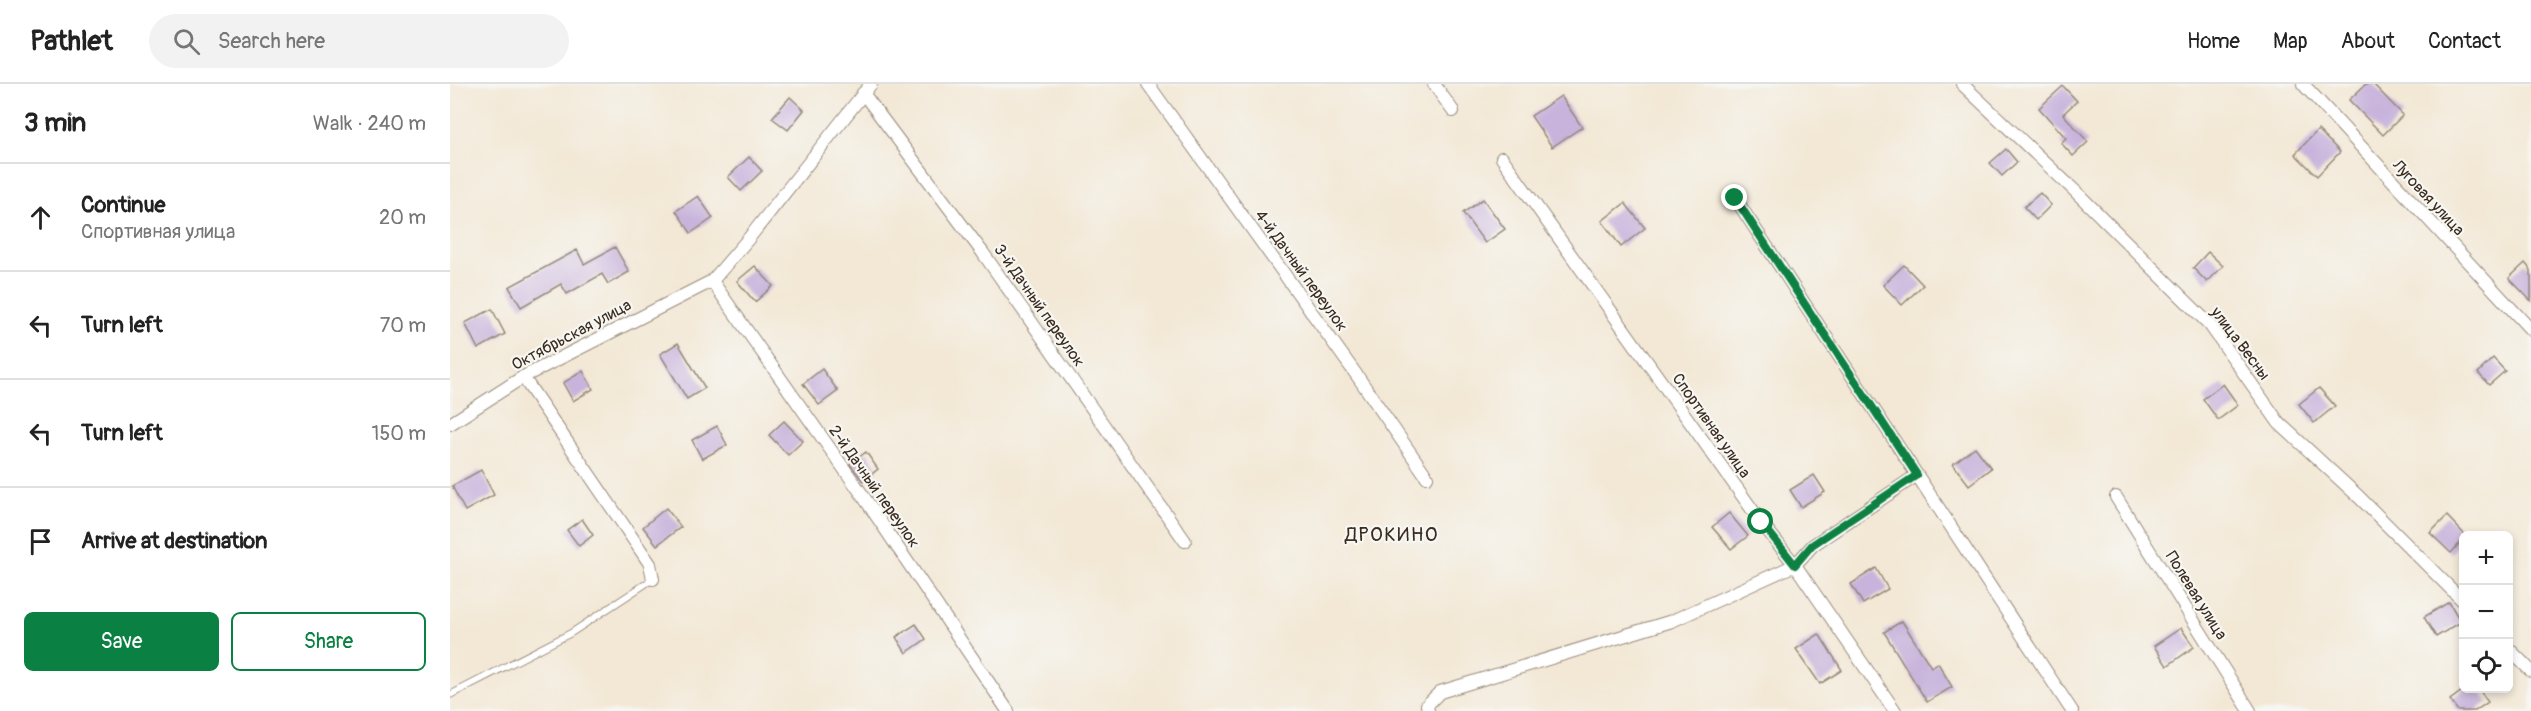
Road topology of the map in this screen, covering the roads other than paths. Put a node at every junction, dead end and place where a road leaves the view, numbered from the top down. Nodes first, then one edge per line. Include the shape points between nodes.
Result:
1 (1148, 84) edge
2 (1434, 84) edge
3 (1962, 84) edge
4 (2303, 84) edge
5 (867, 88) edge
6 (1453, 111) dead end
7 (1502, 158) dead end
8 (1735, 198) dead end
9 (712, 281) junction
10 (2531, 330) edge
11 (523, 377) junction
12 (450, 424) edge
13 (1917, 475) junction
14 (1427, 477) dead end
15 (2116, 497) dead end
16 (1185, 541) dead end
17 (1795, 565) junction
18 (653, 579) joint
19 (2459, 598) edge
20 (2513, 653) edge
21 (2531, 671) edge
22 (450, 695) edge
23 (1008, 711) edge
24 (1428, 711) edge
25 (1895, 711) edge
26 (2072, 711) edge
27 (2250, 711) edge

1 - 14 street, 4-й Дачный переулок
2 - 6 street
3 - 19 street, улица Весны via 2210,325 2279,423
4 - 10 street, Луговая улица
5 - 9 street
5 - 16 street, 3-й Дачный переулок
7 - 17 street, Спортивная улица
8 - 13 street
9 - 11 street, Октябрьская улица
9 - 23 street, 2-й Дачный переулок
11 - 12 street, Октябрьская улица
11 - 18 street via 650,564
13 - 17 street via 1812,545
13 - 26 street
15 - 27 street, Полевая улица
17 - 24 street via 1672,621 1440,692 1427,705
17 - 25 street, Спортивная улица
18 - 22 lane via 572,633
20 - 21 street

